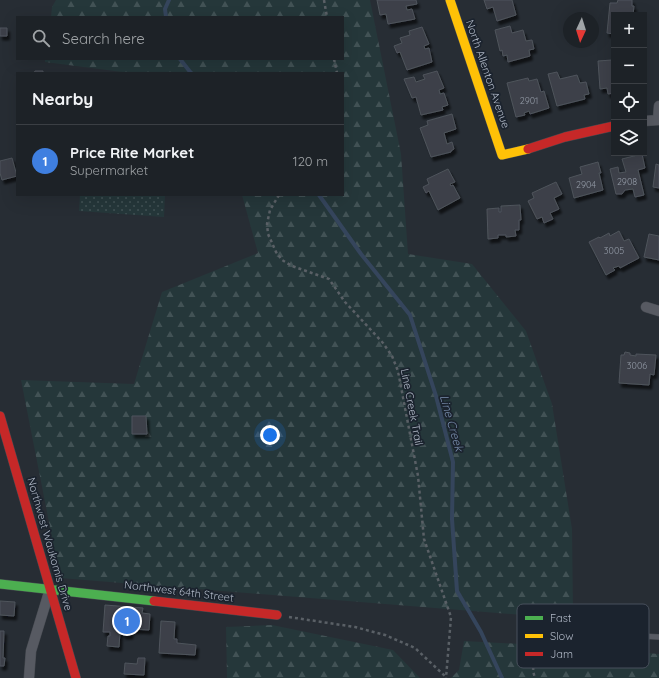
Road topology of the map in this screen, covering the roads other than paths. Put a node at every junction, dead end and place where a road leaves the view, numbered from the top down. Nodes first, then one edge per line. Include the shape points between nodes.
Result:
1 (450, 0) edge
2 (659, 106) edge
3 (659, 120) edge
4 (647, 121) edge
5 (611, 127) edge
6 (646, 307) dead end
7 (659, 311) edge
8 (0, 416) edge
9 (0, 584) edge
10 (50, 588) junction
11 (277, 615) road end
12 (649, 636) edge
13 (659, 637) edge
14 (29, 678) edge
15 (76, 678) edge

1 - 5 street, North Allenton Avenue via 502,155
2 - 3 street
3 - 4 street
6 - 7 street
8 - 10 street, Northwest Waukomis Drive
9 - 10 street, Northwest 64th Street
10 - 11 street, Northwest 64th Street
10 - 14 street via 31,651
10 - 15 street, Northwest Waukomis Drive
12 - 13 lane

